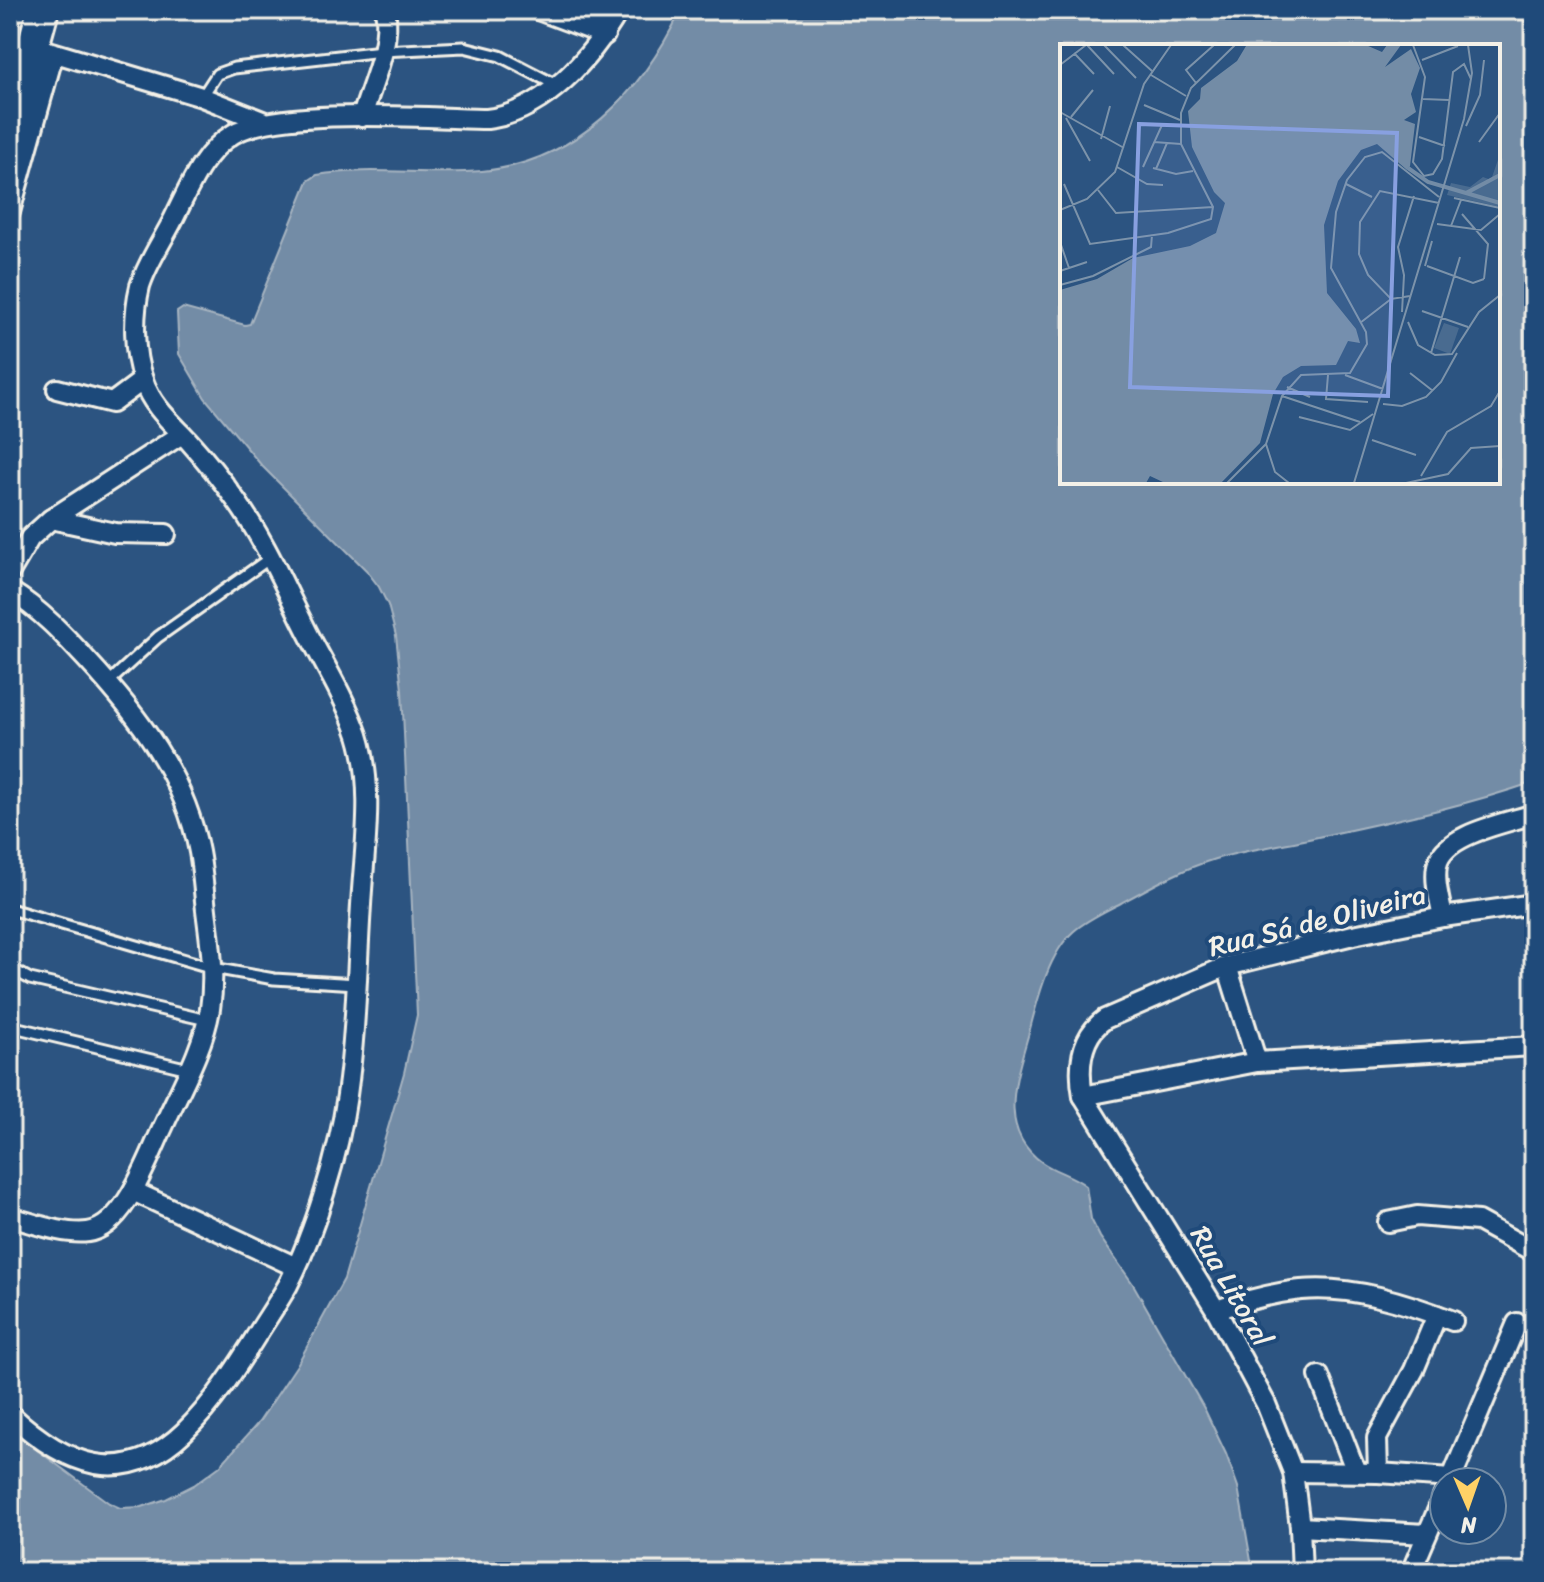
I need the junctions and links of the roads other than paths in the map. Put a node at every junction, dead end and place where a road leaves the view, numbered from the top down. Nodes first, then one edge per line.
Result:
1 (43, 10) edge
2 (385, 10) edge
3 (538, 10) edge
4 (619, 10) edge
5 (605, 35) junction
6 (43, 50) junction
7 (382, 51) junction
8 (556, 85) junction
9 (202, 97) junction
10 (362, 117) junction
11 (265, 122) junction
12 (10, 130) edge
13 (10, 212) edge
14 (143, 380) junction
15 (57, 389) dead end
16 (182, 434) junction
17 (51, 519) junction
18 (166, 534) dead end
19 (270, 558) junction
20 (10, 572) edge
21 (10, 591) edge
22 (108, 683) junction
23 (1534, 814) edge
24 (1534, 904) edge
25 (10, 909) edge
26 (1443, 917) junction
27 (1227, 966) junction
28 (10, 968) edge
29 (213, 968) junction
30 (357, 984) junction
31 (207, 1020) junction
32 (10, 1026) edge
33 (1534, 1046) edge
34 (1257, 1062) junction
35 (189, 1069) junction
36 (1083, 1096) junction
37 (133, 1191) junction
38 (10, 1217) edge
39 (1388, 1222) dead end
40 (1534, 1252) edge
41 (296, 1267) junction
42 (1216, 1310) junction
43 (1517, 1323) dead end
44 (1319, 1376) dead end
45 (10, 1414) edge
46 (1457, 1466) edge
47 (1293, 1472) junction
48 (1356, 1472) junction
49 (1378, 1473) junction
50 (1428, 1481) edge
51 (1300, 1527) junction
52 (1428, 1530) edge
53 (1426, 1534) junction
54 (1302, 1572) edge
55 (1411, 1572) edge

1 - 6 main road
2 - 7 street
3 - 5 street
4 - 5 street
5 - 8 street
6 - 9 street
6 - 12 main road
6 - 13 street
7 - 8 lane
7 - 9 lane
7 - 10 street
8 - 10 street
9 - 11 street
10 - 11 street
11 - 14 street
14 - 15 street
14 - 16 street
16 - 17 street
16 - 19 street
17 - 18 street
17 - 20 street
19 - 22 lane
19 - 30 street
21 - 22 street
22 - 29 street
23 - 26 street
24 - 26 street, Rua Sá de Oliveira
25 - 29 lane
26 - 27 street, Rua Sá de Oliveira
27 - 34 street
27 - 36 street, Rua Sá de Oliveira
28 - 31 lane
29 - 30 lane
29 - 31 street
30 - 41 street
31 - 35 street
32 - 35 lane
33 - 34 street
34 - 36 street
35 - 37 street
36 - 42 street, Rua Litoral
37 - 38 street
37 - 41 street
39 - 40 street
41 - 45 street
42 - 47 street, Rua Litoral
42 - 49 street
43 - 46 street
44 - 48 street
47 - 48 street
47 - 51 street, Rua Litoral
48 - 49 street
49 - 50 street
51 - 53 street
51 - 54 street, Rua Litoral
52 - 53 street
53 - 55 street

